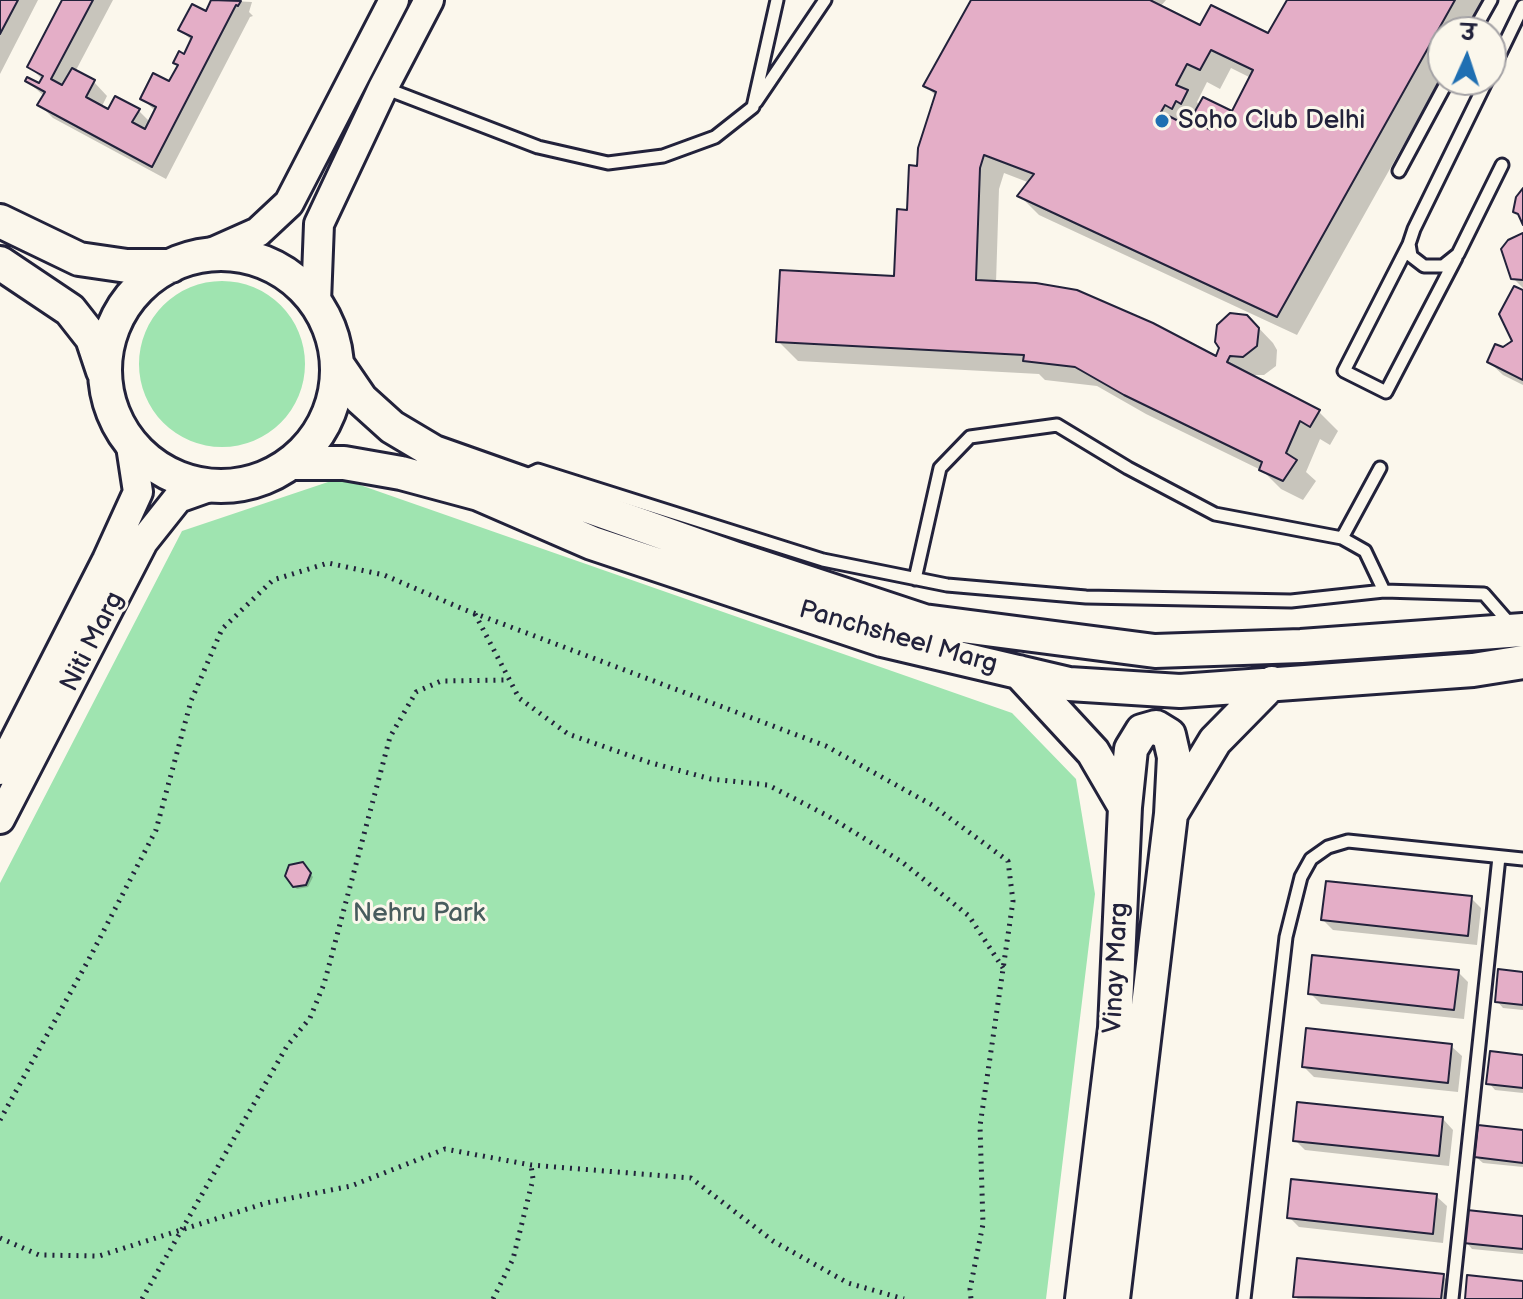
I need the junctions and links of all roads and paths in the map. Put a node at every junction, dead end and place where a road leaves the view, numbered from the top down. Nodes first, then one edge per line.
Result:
1 (394, 0) edge
2 (429, 0) edge
3 (777, 0) edge
4 (825, 0) edge
5 (1523, 6) edge
6 (1507, 39) edge
7 (354, 77) junction
8 (383, 88) junction
9 (1439, 96) edge
10 (1479, 96) edge
11 (753, 107) junction
12 (1502, 165) dead end
13 (1399, 171) dead end
14 (0, 221) edge
15 (1409, 244) junction
16 (1458, 254) junction
17 (204, 256) junction
18 (0, 263) edge
19 (171, 266) junction
20 (316, 302) junction
21 (337, 364) junction
22 (105, 377) junction
23 (131, 446) junction
24 (293, 463) junction
25 (1380, 468) dead end
26 (513, 481) junction
27 (209, 487) junction
28 (1342, 538) junction
29 (915, 579) junction
30 (1384, 591) junction
31 (474, 613) junction
32 (1521, 641) edge
33 (1019, 672) junction
34 (509, 680) junction
35 (1272, 683) junction
36 (0, 770) edge
37 (1125, 807) junction
38 (1171, 814) junction
39 (0, 819) edge
40 (1499, 857) junction
41 (1523, 859) edge
42 (1003, 968) junction
43 (0, 1120) edge
44 (531, 1165) junction
45 (183, 1228) junction
46 (0, 1238) edge
47 (142, 1299) edge
48 (493, 1299) edge
49 (904, 1299) edge
50 (971, 1299) edge
51 (1082, 1299) edge
52 (1113, 1299) edge
53 (1244, 1299) edge
54 (1452, 1299) edge

1 - 7 street
2 - 8 street
3 - 11 lane
4 - 11 lane
5 - 6 lane
7 - 8 lane
7 - 17 street
8 - 11 lane
8 - 20 street
9 - 13 lane
10 - 15 lane
12 - 16 lane
14 - 19 main road
15 - 16 lane
15 - 16 lane
17 - 19 main road
17 - 20 main road
18 - 22 main road
19 - 22 main road
20 - 21 main road
21 - 24 main road
21 - 26 main road, Panchsheel Marg
22 - 23 main road
23 - 27 main road
23 - 36 street, Niti Marg
24 - 27 main road
24 - 33 main road, Panchsheel Marg
25 - 28 lane
26 - 29 lane
26 - 32 main road, Panchsheel Marg
27 - 39 street, Niti Marg
28 - 29 lane
28 - 30 lane
29 - 30 lane
30 - 32 lane
31 - 34 path
31 - 42 path
31 - 43 path
32 - 35 main road, Panchsheel Marg
33 - 35 main road, Panchsheel Marg
33 - 37 main road
34 - 42 path
34 - 45 path
35 - 38 main road, Vinay Marg
37 - 38 main road, Vinay Marg
37 - 51 main road, Vinay Marg
38 - 52 main road, Vinay Marg
40 - 41 lane
40 - 53 lane
40 - 54 lane
42 - 50 path
44 - 45 path
44 - 48 path
44 - 49 path
45 - 46 path
45 - 47 path

